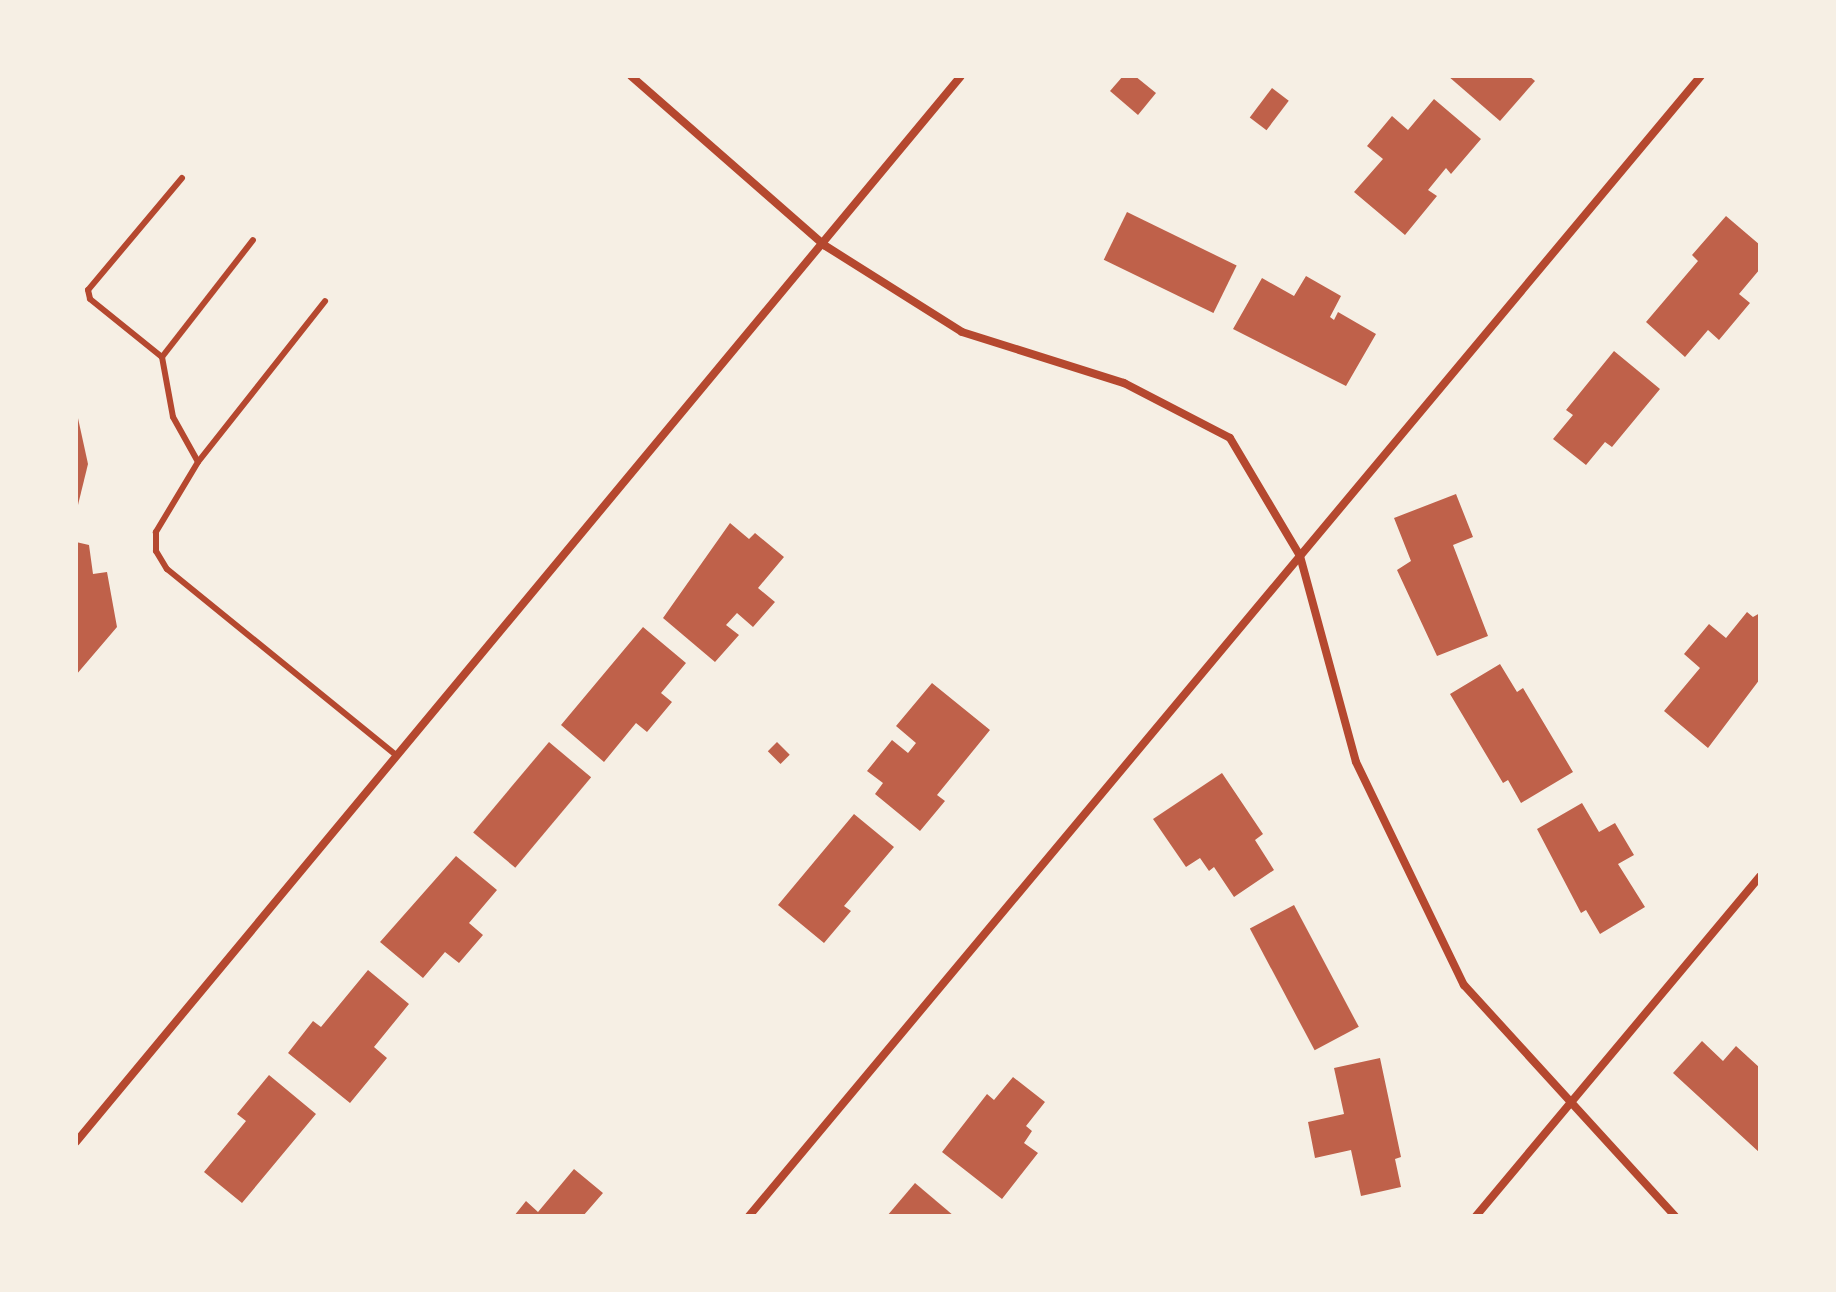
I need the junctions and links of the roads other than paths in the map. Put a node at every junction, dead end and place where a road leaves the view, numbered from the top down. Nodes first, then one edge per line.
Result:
1 (631, 76) edge
2 (961, 76) edge
3 (1701, 76) edge
4 (182, 178) dead end
5 (253, 240) dead end
6 (824, 245) junction
7 (325, 301) dead end
8 (162, 357) junction
9 (198, 462) junction
10 (1300, 556) junction
11 (397, 756) junction
12 (1760, 876) edge
13 (1568, 1105) junction
14 (76, 1142) edge
15 (749, 1216) edge
16 (1476, 1216) edge
17 (1675, 1216) edge

1 - 6 street
2 - 6 street
3 - 10 street
4 - 8 lane
5 - 8 lane
6 - 10 street
6 - 11 street
7 - 9 lane
8 - 9 lane
9 - 11 lane
10 - 13 street
10 - 15 street
11 - 14 street
12 - 13 street
13 - 16 street
13 - 17 street

